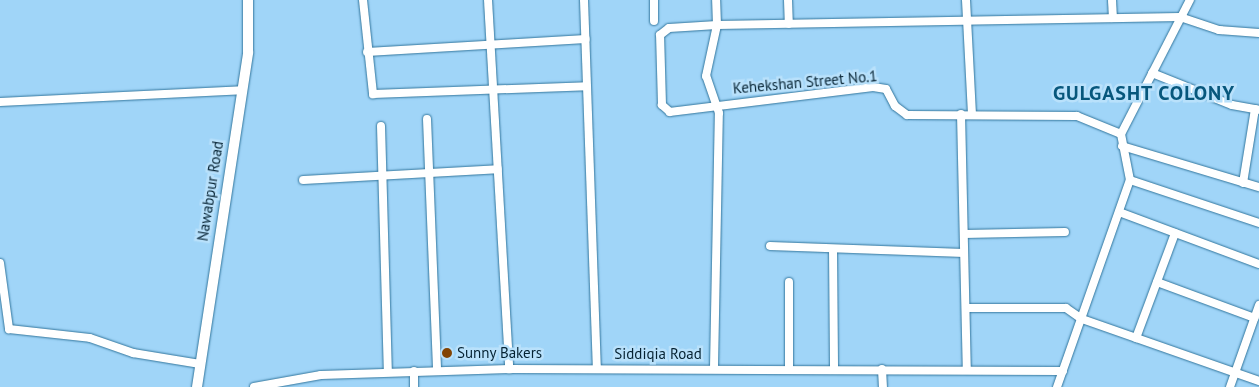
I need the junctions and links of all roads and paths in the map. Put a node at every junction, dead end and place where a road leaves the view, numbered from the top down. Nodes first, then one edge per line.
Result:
1 (248, 0) edge
2 (363, 0) edge
3 (488, 0) edge
4 (584, 0) edge
5 (654, 0) edge
6 (716, 0) edge
7 (788, 0) edge
8 (966, 0) edge
9 (1112, 0) edge
10 (1190, 0) edge
11 (1180, 17) junction
12 (968, 18) junction
13 (1113, 18) junction
14 (654, 21) dead end
15 (789, 24) junction
16 (717, 25) junction
17 (1259, 33) edge
18 (586, 39) junction
19 (492, 45) junction
20 (367, 52) junction
21 (1152, 73) junction
22 (588, 86) junction
23 (242, 90) junction
24 (494, 90) junction
25 (0, 102) edge
26 (714, 103) junction
27 (1257, 110) edge
28 (972, 113) junction
29 (961, 114) junction
30 (427, 118) dead end
31 (381, 126) dead end
32 (1121, 134) junction
33 (1122, 146) junction
34 (498, 169) junction
35 (429, 173) junction
36 (383, 176) junction
37 (303, 180) dead end
38 (1130, 180) junction
39 (1243, 183) junction
40 (1259, 188) edge
41 (1119, 212) junction
42 (1259, 222) edge
43 (1064, 232) dead end
44 (1175, 232) junction
45 (964, 234) junction
46 (770, 246) dead end
47 (833, 248) junction
48 (964, 254) junction
49 (0, 263) edge
50 (1259, 264) edge
51 (789, 282) dead end
52 (1157, 282) junction
53 (1259, 305) edge
54 (966, 308) junction
55 (1082, 318) junction
56 (1255, 318) junction
57 (1136, 338) junction
58 (200, 364) junction
59 (714, 367) junction
60 (597, 368) junction
61 (789, 368) junction
62 (834, 368) junction
63 (882, 368) junction
64 (509, 369) junction
65 (967, 370) junction
66 (437, 371) junction
67 (1063, 371) junction
68 (388, 372) junction
69 (414, 372) junction
70 (1235, 373) junction
71 (1259, 381) edge
72 (197, 387) edge
73 (254, 387) edge
74 (414, 387) edge
75 (882, 387) edge
76 (1057, 387) edge
77 (1230, 387) edge

1 - 23 street, Nawabpur Road
2 - 20 street
3 - 19 street
4 - 18 street
5 - 14 street
6 - 16 street
7 - 15 street
8 - 12 street
9 - 13 street
10 - 11 street
11 - 13 street
11 - 17 street
11 - 21 street
12 - 13 street
12 - 15 street
12 - 28 street
15 - 16 street
16 - 26 street
16 - 26 street
18 - 19 street
18 - 22 street
19 - 20 street
19 - 24 street
20 - 24 street
21 - 27 street
21 - 32 street
22 - 24 street
22 - 60 street
23 - 25 street
23 - 58 street, Nawabpur Road
24 - 34 street
26 - 29 street, Kehekshan Street No.1
26 - 59 street
27 - 39 street
28 - 29 street, Kehekshan Street No.1
28 - 32 street, Kehekshan Street No.1
29 - 45 street
30 - 35 street
31 - 36 street
32 - 33 street
33 - 38 street
33 - 39 street
34 - 35 street
34 - 64 street
35 - 36 street
35 - 66 street
36 - 37 street
36 - 68 street
38 - 41 street
38 - 42 street
39 - 40 street
41 - 44 street
41 - 55 street
43 - 45 street
44 - 50 street
44 - 52 street
45 - 48 street
46 - 47 street
47 - 48 street
47 - 62 street
48 - 54 street
49 - 58 street
51 - 61 street
52 - 56 street
52 - 57 street
53 - 56 street
54 - 55 street
54 - 65 street
55 - 57 street
55 - 67 street
56 - 70 street
57 - 70 street
58 - 72 street, Nawabpur Road
59 - 60 street, Siddiqia Road
59 - 61 street, Siddiqia Road
60 - 64 street, Siddiqia Road
61 - 62 street, Siddiqia Road
62 - 63 street, Siddiqia Road
63 - 65 street, Siddiqia Road
63 - 75 street
64 - 66 street, Siddiqia Road
65 - 67 street, Siddiqia Road
66 - 69 street, Siddiqia Road
67 - 76 street
68 - 69 street, Siddiqia Road
68 - 73 street, Siddiqia Road
69 - 74 street
70 - 71 street
70 - 77 street

